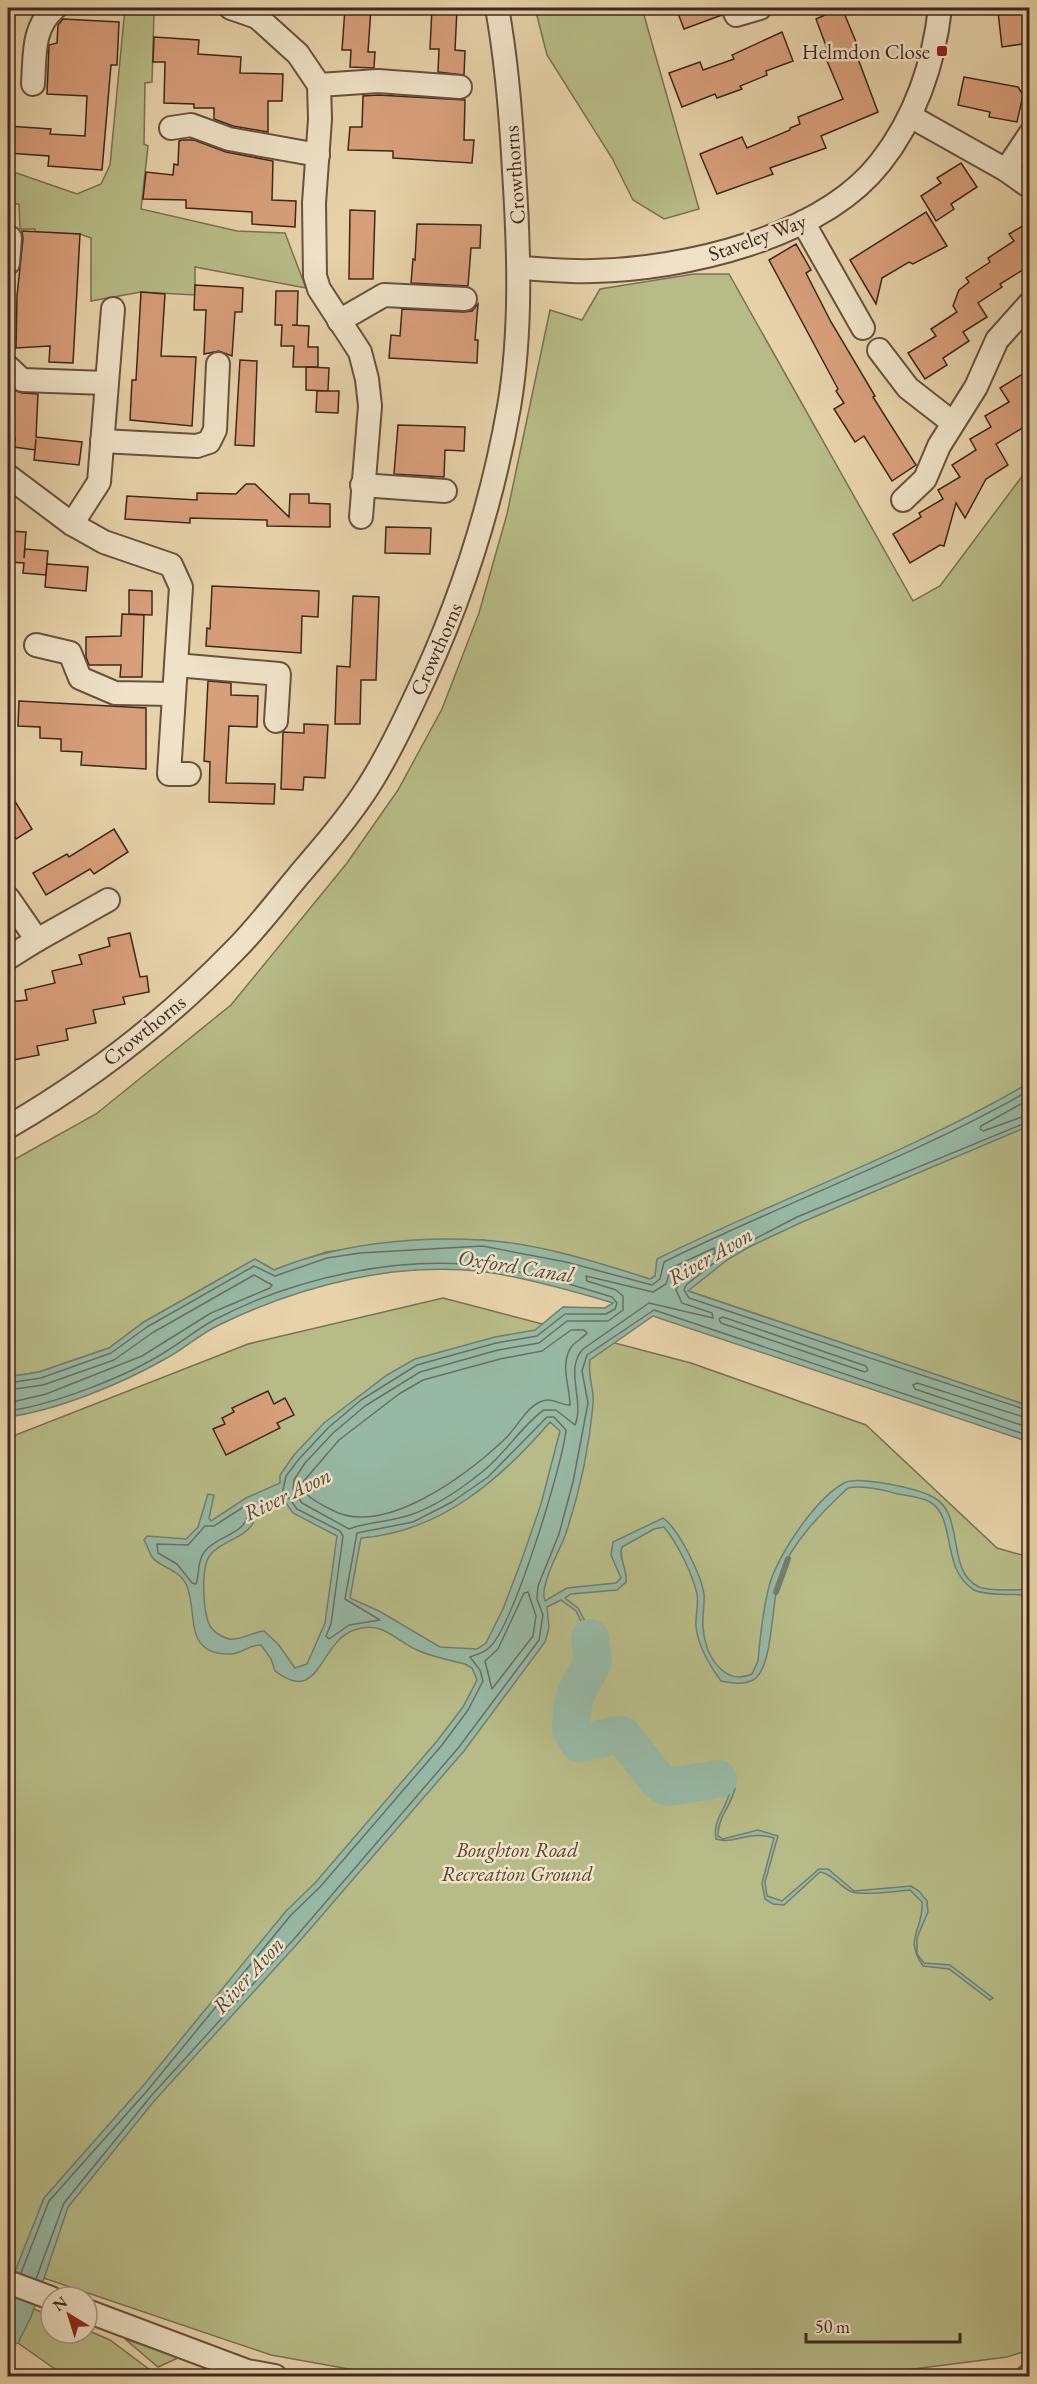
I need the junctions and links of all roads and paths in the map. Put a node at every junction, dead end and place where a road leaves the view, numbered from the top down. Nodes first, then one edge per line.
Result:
1 (55, 8) edge
2 (231, 8) edge
3 (496, 8) edge
4 (734, 8) edge
5 (760, 8) edge
6 (940, 8) edge
7 (257, 12) edge
8 (33, 84) dead end
9 (319, 85) junction
10 (460, 87) dead end
11 (910, 116) junction
12 (171, 129) dead end
13 (1029, 134) edge
14 (318, 155) junction
15 (1006, 170) junction
16 (1029, 187) edge
17 (803, 222) junction
18 (9, 238) dead end
19 (8, 263) edge
20 (520, 268) junction
21 (465, 299) dead end
22 (1029, 303) edge
23 (113, 309) dead end
24 (339, 321) junction
25 (864, 328) dead end
26 (879, 350) dead end
27 (218, 364) dead end
28 (8, 367) edge
29 (106, 383) junction
30 (953, 423) junction
31 (102, 441) junction
32 (8, 476) edge
33 (363, 486) junction
34 (445, 491) dead end
35 (903, 500) dead end
36 (361, 517) dead end
37 (72, 524) junction
38 (36, 645) dead end
39 (176, 665) junction
40 (172, 694) junction
41 (276, 721) dead end
42 (189, 774) dead end
43 (8, 898) edge
44 (108, 900) dead end
45 (37, 940) junction
46 (8, 958) edge
47 (8, 1128) edge
48 (8, 2282) edge
49 (39, 2294) edge
50 (99, 2316) edge
51 (247, 2374) edge
52 (275, 2376) edge

1 - 8 street
2 - 7 street
3 - 20 street, Crowthorns
4 - 5 street
6 - 11 street, Staveley Way
7 - 9 street
9 - 10 street
9 - 14 street
11 - 15 street
11 - 17 street, Staveley Way
12 - 14 street
13 - 15 street
14 - 24 street
15 - 16 street
17 - 20 street, Staveley Way
17 - 25 street
18 - 19 street
20 - 47 street, Crowthorns
21 - 24 street
22 - 30 street
23 - 29 street
24 - 33 street
26 - 30 street
27 - 31 street
28 - 29 street
29 - 31 street
30 - 35 street
31 - 37 street
32 - 37 street
33 - 34 street
33 - 36 street
37 - 39 street
38 - 40 street
39 - 40 street
39 - 41 street
40 - 42 street
43 - 45 street
44 - 45 street
45 - 46 street
48 - 49 street
50 - 51 street
51 - 52 street

